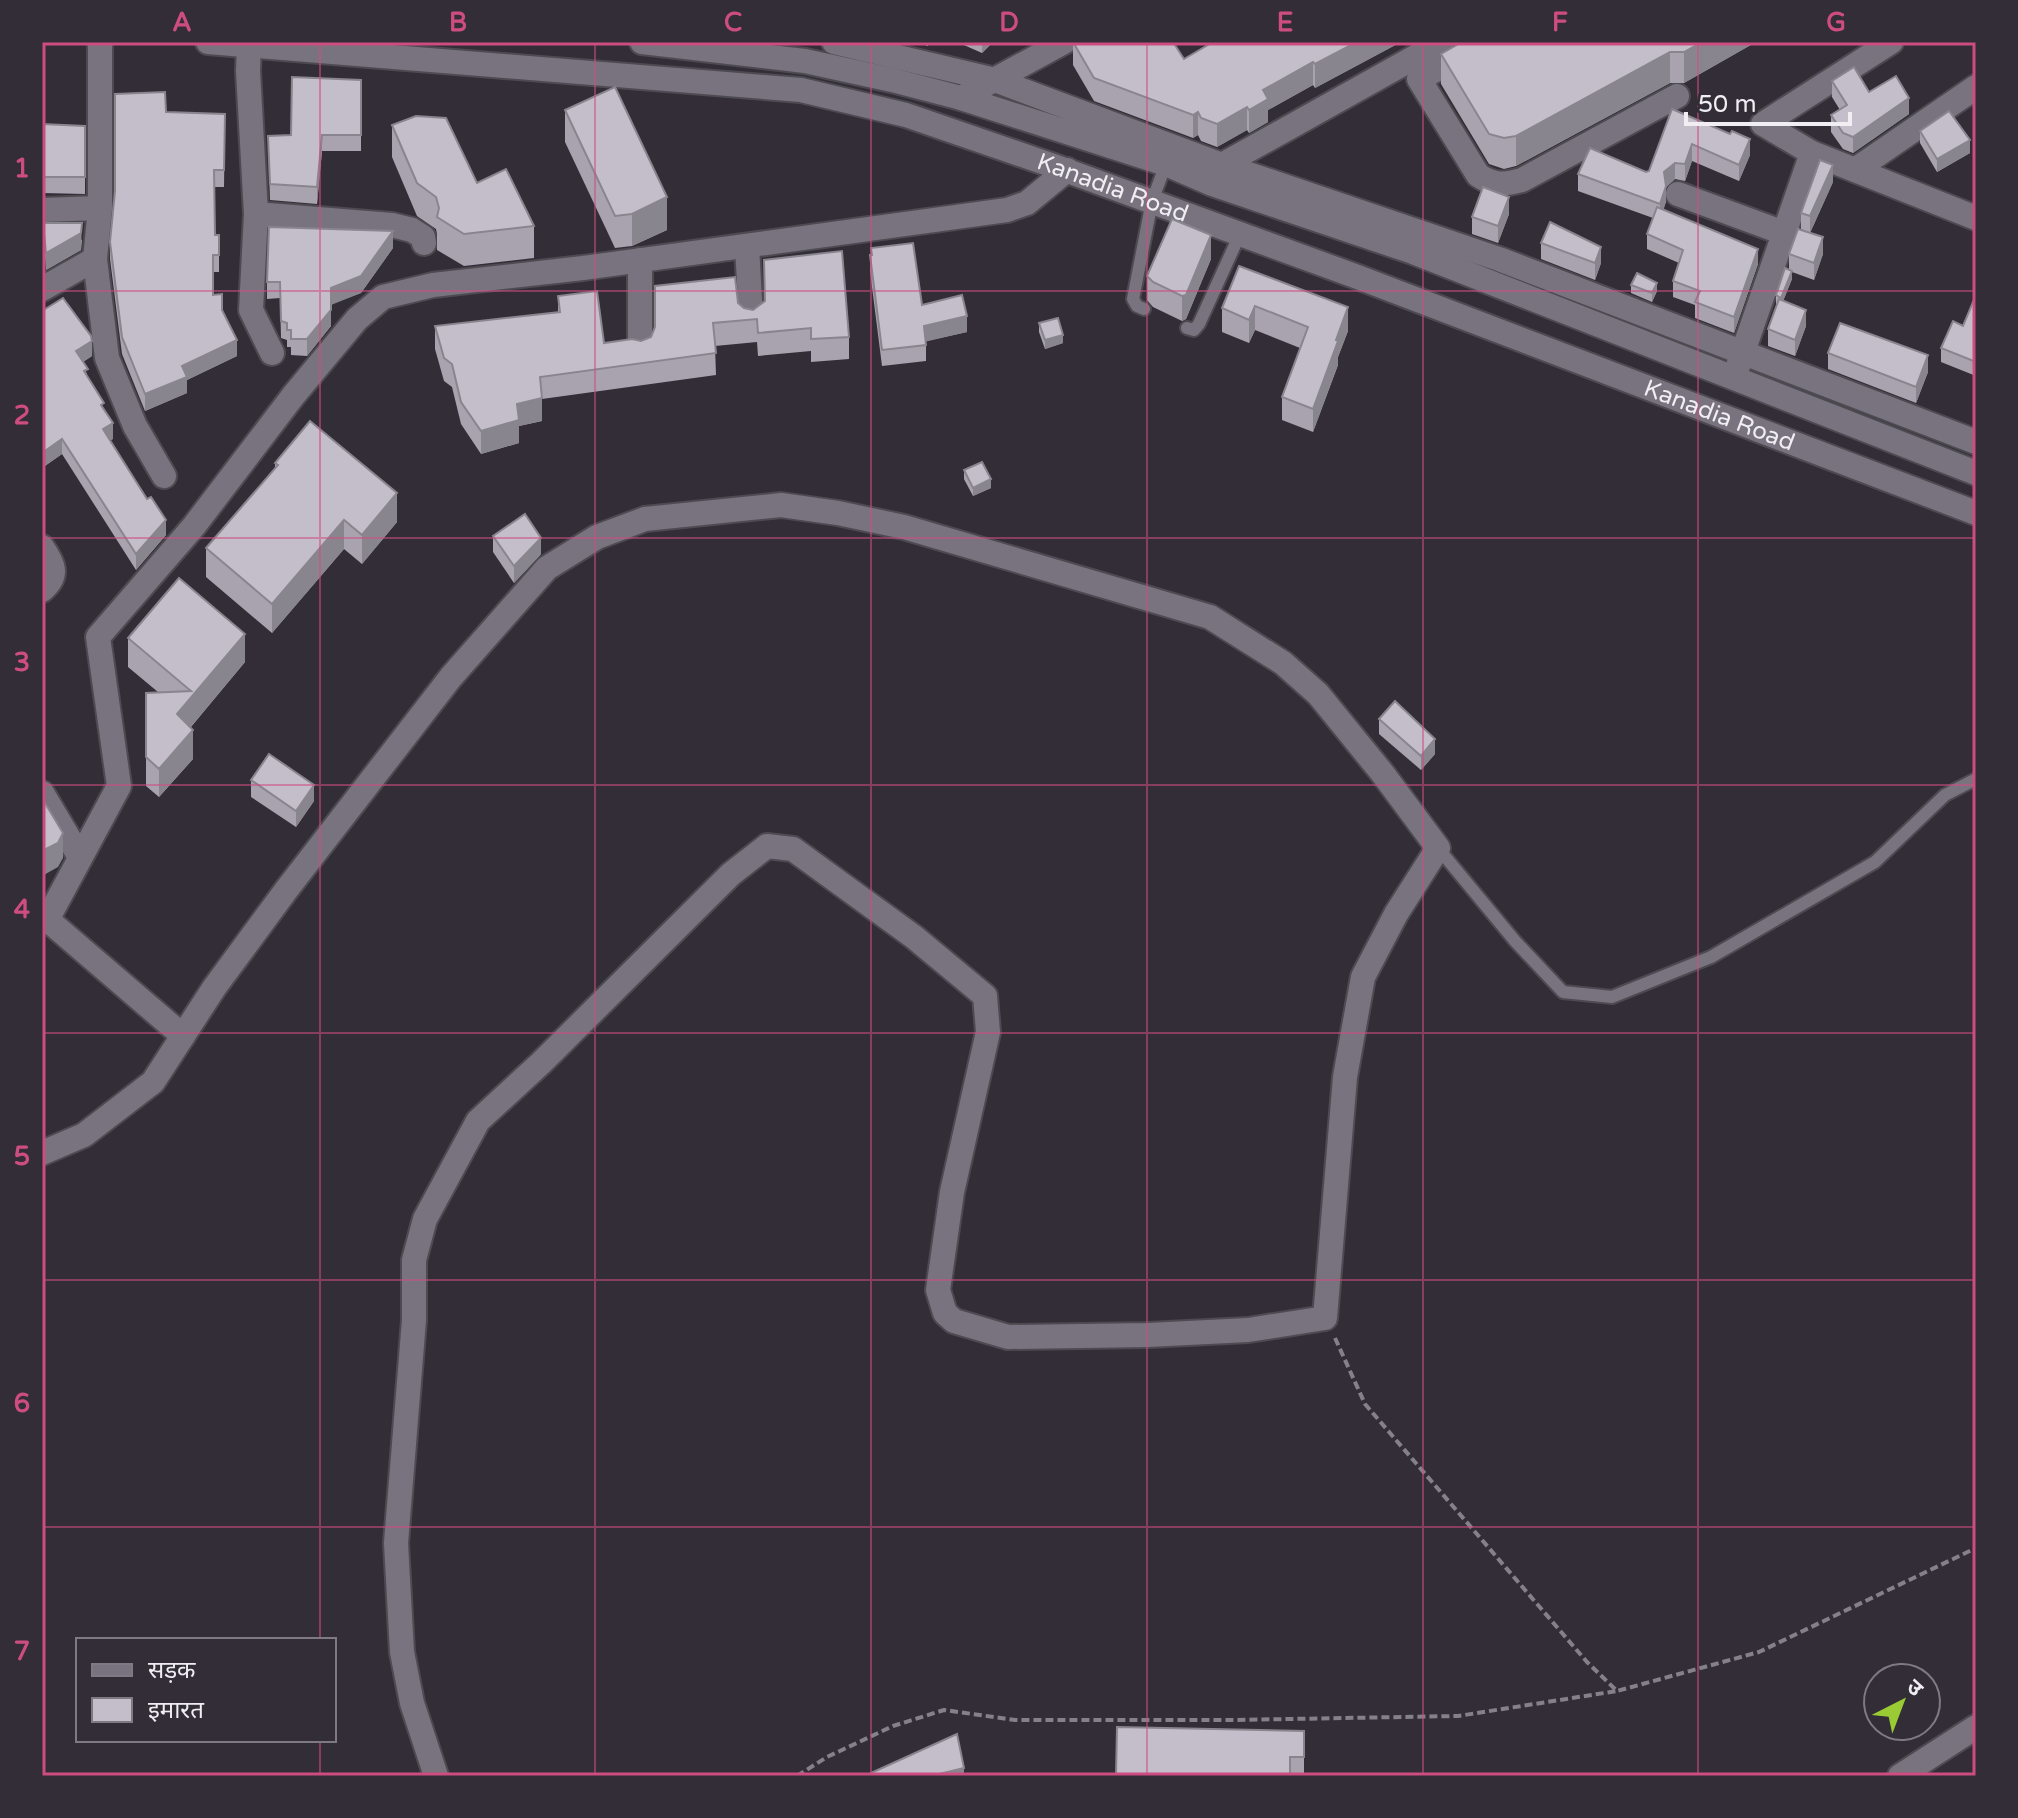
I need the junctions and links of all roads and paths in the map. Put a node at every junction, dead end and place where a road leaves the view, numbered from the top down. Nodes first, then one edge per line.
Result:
1 (100, 42) edge
2 (208, 42) edge
3 (642, 42) edge
4 (653, 42) edge
5 (834, 42) edge
6 (1064, 42) edge
7 (1442, 42) edge
8 (1487, 42) edge
9 (1891, 42) edge
10 (249, 45) junction
11 (806, 52) edge
12 (894, 69) junction
13 (995, 80) junction
14 (1976, 87) edge
15 (1677, 96) dead end
16 (961, 98) junction
17 (1812, 153) junction
18 (1166, 164) junction
19 (1067, 170) junction
20 (1855, 170) junction
21 (1217, 175) junction
22 (1678, 194) dead end
23 (1152, 201) junction
24 (100, 208) junction
25 (42, 210) edge
26 (256, 214) junction
27 (1976, 218) edge
28 (1784, 233) junction
29 (1240, 234) junction
30 (424, 243) dead end
31 (747, 246) junction
32 (95, 259) junction
33 (640, 260) junction
34 (42, 289) edge
35 (1596, 297) junction
36 (1144, 309) dead end
37 (751, 318) edge
38 (1587, 321) junction
39 (1187, 328) dead end
40 (640, 349) edge
41 (272, 353) dead end
42 (1743, 353) junction
43 (1734, 378) junction
44 (1976, 442) edge
45 (1976, 473) edge
46 (164, 476) dead end
47 (1976, 513) edge
48 (42, 547) edge
49 (42, 590) edge
50 (1976, 779) edge
51 (42, 793) edge
52 (1438, 848) junction
53 (80, 857) junction
54 (45, 916) edge
55 (183, 1036) junction
56 (42, 1153) edge
57 (1325, 1318) junction
58 (1976, 1548) edge
59 (1617, 1691) junction
60 (1976, 1727) edge
61 (436, 1776) edge
62 (797, 1776) edge
63 (1900, 1776) edge

1 - 24 street
2 - 10 street, Kanadia Road
3 - 4 street, Kanadia Road
4 - 11 street, Kanadia Road
5 - 12 street
6 - 13 street
7 - 21 street
8 - 15 street
9 - 17 street
10 - 19 street, Kanadia Road
10 - 26 street
11 - 12 street, Kanadia Road
12 - 13 street
12 - 16 street, Kanadia Road
13 - 16 street
13 - 21 street
14 - 20 street
16 - 18 street, Kanadia Road
17 - 20 street
17 - 28 street
18 - 21 street, Kanadia Road
18 - 23 lane
19 - 23 street, Kanadia Road
19 - 31 street
20 - 27 street
21 - 35 street
21 - 38 street, Kanadia Road
22 - 28 street
23 - 29 street, Kanadia Road
23 - 36 lane
24 - 25 street
24 - 32 street
26 - 30 street
26 - 41 street
28 - 42 street
29 - 39 lane
29 - 47 street, Kanadia Road
31 - 33 street
31 - 37 street
32 - 34 street
32 - 46 street
33 - 40 street
33 - 53 street
35 - 38 street
35 - 42 street
38 - 43 street, Kanadia Road
42 - 43 street
42 - 44 street
43 - 45 street, Kanadia Road
48 - 49 street
50 - 52 lane
51 - 53 street
52 - 55 street
52 - 57 street
53 - 54 street
54 - 55 street
55 - 56 street
57 - 59 path
57 - 61 street
58 - 59 path
59 - 62 path
60 - 63 street

